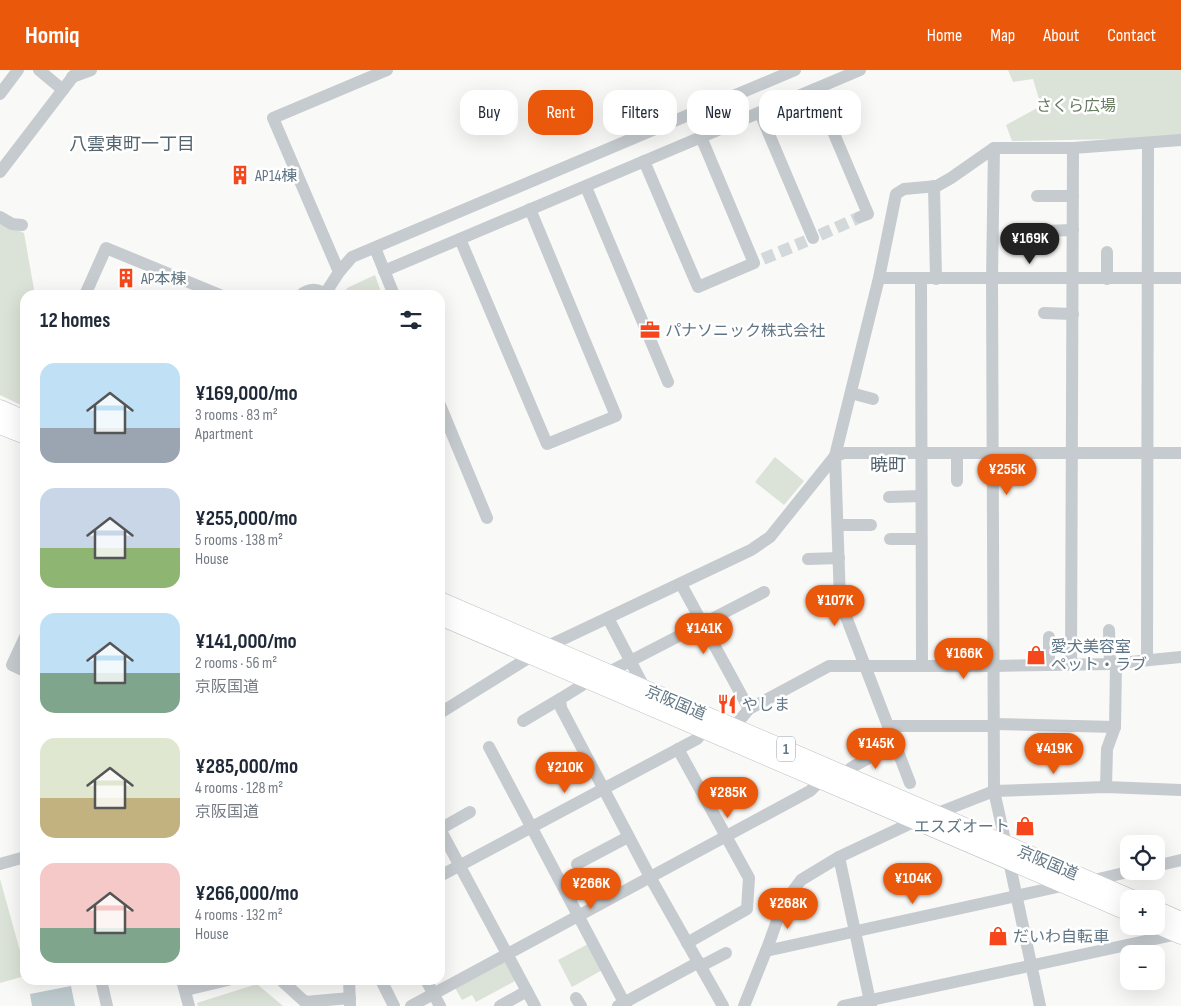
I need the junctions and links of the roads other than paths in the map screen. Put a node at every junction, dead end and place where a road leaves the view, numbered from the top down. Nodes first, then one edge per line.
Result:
1 (18, 70) edge
2 (39, 70) edge
3 (91, 70) edge
4 (388, 70) edge
5 (795, 70) edge
6 (860, 70) edge
7 (75, 74) edge
8 (815, 89) joint
9 (63, 90) junction
10 (0, 94) edge
11 (759, 112) edge
12 (770, 135) edge
13 (701, 137) junction
14 (1181, 140) edge
15 (1148, 144) junction
16 (994, 148) junction
17 (1073, 148) junction
18 (644, 161) junction
19 (0, 172) edge
20 (934, 186) junction
21 (586, 187) junction
22 (1037, 196) dead end
23 (1073, 196) junction
24 (530, 209) junction
25 (0, 217) edge
26 (860, 217) dead end
27 (22, 225) dead end
28 (1073, 230) junction
29 (1044, 231) dead end
30 (813, 238) dead end
31 (460, 239) junction
32 (375, 248) junction
33 (1107, 252) dead end
34 (384, 271) junction
35 (339, 272) junction
36 (879, 278) junction
37 (1148, 278) junction
38 (1181, 278) edge
39 (920, 279) junction
40 (936, 279) junction
41 (992, 279) junction
42 (1073, 279) junction
43 (1107, 279) junction
44 (88, 290) edge
45 (208, 290) edge
46 (328, 290) edge
47 (392, 290) edge
48 (1044, 313) dead end
49 (1072, 314) junction
50 (668, 382) dead end
51 (851, 393) junction
52 (873, 399) dead end
53 (0, 409) edge
54 (445, 417) edge
55 (20, 418) edge
56 (0, 425) edge
57 (20, 434) edge
58 (1073, 452) junction
59 (921, 453) junction
60 (957, 453) junction
61 (993, 453) junction
62 (1148, 453) junction
63 (1181, 453) edge
64 (836, 456) junction
65 (957, 481) dead end
66 (921, 496) junction
67 (888, 497) dead end
68 (487, 518) dead end
69 (838, 525) junction
70 (872, 525) dead end
71 (890, 539) dead end
72 (921, 539) junction
73 (839, 558) junction
74 (808, 559) dead end
75 (681, 584) junction
76 (764, 592) dead end
77 (445, 604) edge
78 (445, 618) edge
79 (608, 618) junction
80 (702, 624) junction
81 (1110, 630) dead end
82 (1049, 637) dead end
83 (20, 647) edge
84 (538, 652) junction
85 (1181, 657) edge
86 (1147, 660) junction
87 (631, 661) junction
88 (1113, 664) junction
89 (1049, 665) junction
90 (1072, 665) junction
91 (865, 666) junction
92 (922, 666) junction
93 (993, 666) junction
94 (20, 669) edge
95 (607, 673) junction
96 (586, 679) junction
97 (645, 689) junction
98 (560, 699) junction
99 (748, 709) junction
100 (445, 710) edge
101 (523, 721) dead end
102 (993, 725) junction
103 (888, 726) junction
104 (734, 727) junction
105 (1115, 727) junction
106 (705, 729) junction
107 (895, 744) junction
108 (489, 747) dead end
109 (678, 749) junction
110 (843, 774) junction
111 (821, 780) junction
112 (910, 784) dead end
113 (1106, 787) junction
114 (603, 789) junction
115 (1181, 790) edge
116 (994, 791) junction
117 (470, 812) dead end
118 (937, 814) junction
119 (919, 821) junction
120 (445, 826) edge
121 (530, 828) junction
122 (726, 836) junction
123 (628, 837) junction
124 (445, 838) edge
125 (1008, 853) junction
126 (839, 857) junction
127 (20, 858) edge
128 (1181, 860) edge
129 (0, 864) edge
130 (577, 864) dead end
131 (1165, 864) edge
132 (460, 866) junction
133 (445, 874) edge
134 (1120, 874) edge
135 (650, 877) junction
136 (1090, 880) junction
137 (1066, 885) junction
138 (1120, 894) edge
139 (1017, 896) junction
140 (1120, 908) edge
141 (578, 915) junction
142 (1165, 918) edge
143 (1165, 926) edge
144 (1180, 930) edge
145 (855, 931) junction
146 (687, 943) junction
147 (766, 951) junction
148 (726, 953) dead end
149 (507, 954) junction
150 (700, 964) junction
151 (1031, 966) junction
152 (102, 985) edge
153 (184, 985) edge
154 (286, 985) edge
155 (349, 985) edge
156 (384, 985) edge
157 (429, 985) edge
158 (527, 991) junction
159 (437, 1000) edge
160 (350, 1002) edge
161 (870, 1003) edge
162 (622, 1005) edge
163 (107, 1006) edge
164 (189, 1006) edge
165 (394, 1006) edge
166 (411, 1006) edge
167 (500, 1006) edge
168 (535, 1006) edge
169 (723, 1006) edge
170 (744, 1006) edge
171 (843, 1006) edge
172 (1040, 1006) edge

1 - 10 street
2 - 9 street
3 - 7 street
4 - 35 street
5 - 32 street
6 - 8 street
7 - 9 street
8 - 26 street
9 - 19 street
11 - 13 street
12 - 30 street
13 - 18 street
13 - 18 street
14 - 15 street
15 - 17 street
15 - 37 street
16 - 17 street
16 - 20 street
16 - 41 street
17 - 23 street
18 - 21 street
20 - 36 street
20 - 40 street
21 - 24 street
21 - 50 street
22 - 23 street
23 - 28 street
24 - 31 street
24 - 31 street
25 - 27 street
28 - 29 street
28 - 42 street
31 - 34 street
32 - 34 street
32 - 35 street
33 - 43 street
34 - 47 street
35 - 46 street
36 - 39 street
36 - 51 street
37 - 38 street
37 - 43 street
37 - 62 street
39 - 40 street
39 - 59 street
40 - 41 street
41 - 42 street
41 - 61 street
42 - 43 street
42 - 49 street
44 - 45 street
48 - 49 street
49 - 58 street
51 - 52 street
51 - 64 street
53 - 55 highway
54 - 68 street
56 - 57 highway
58 - 61 street
58 - 62 street
58 - 90 street
59 - 60 street
59 - 64 street
59 - 66 street
60 - 61 street
60 - 65 street
61 - 93 street
62 - 63 street
62 - 86 street
64 - 69 street
64 - 75 street
66 - 67 street
66 - 72 street
69 - 70 street
69 - 73 street
71 - 72 street
72 - 92 street
73 - 74 street
73 - 91 street
75 - 79 street
75 - 80 street
76 - 80 street
77 - 84 highway, 京阪国道 / 1
78 - 84 highway, 京阪国道 / 1
79 - 84 street
79 - 87 street
80 - 87 street
80 - 99 street
81 - 88 street
82 - 89 street
83 - 94 street
84 - 95 highway, 京阪国道 / 1
84 - 96 highway, 京阪国道 / 1
84 - 100 street
85 - 86 street
86 - 88 street
87 - 95 street
87 - 97 street
88 - 90 street
88 - 105 street
89 - 90 street
89 - 93 street
91 - 92 street
91 - 99 street
91 - 103 street
92 - 93 street
93 - 102 street
95 - 97 highway, 京阪国道 / 1
96 - 98 street
96 - 106 highway, 京阪国道 / 1
97 - 104 highway, 京阪国道 / 1
98 - 101 street
98 - 114 street
99 - 104 street
102 - 103 street
102 - 105 street
102 - 116 street
103 - 107 street
104 - 110 highway, 京阪国道 / 1
105 - 113 street
106 - 109 street
106 - 111 highway, 京阪国道 / 1
107 - 110 street
107 - 112 street
108 - 121 street
109 - 114 street
109 - 122 street
110 - 118 highway, 京阪国道 / 1
111 - 119 highway, 京阪国道 / 1
111 - 122 street
113 - 115 street
113 - 116 street
114 - 121 street
114 - 123 street
116 - 118 street
116 - 125 street
117 - 120 street
118 - 119 street
118 - 125 highway, 京阪国道 / 1
119 - 125 highway, 京阪国道 / 1
119 - 126 street
121 - 132 street
121 - 141 street
122 - 135 street
122 - 146 street
123 - 130 street
123 - 135 street
124 - 132 street
125 - 136 highway, 京阪国道 / 1
125 - 137 highway, 京阪国道 / 1
125 - 139 street
126 - 145 street
126 - 147 street
127 - 129 street
128 - 131 street
132 - 133 street
132 - 149 street
134 - 136 street
135 - 141 street
135 - 146 street
136 - 138 highway, 京阪国道 / 1
137 - 139 street
137 - 140 highway, 京阪国道 / 1
139 - 145 street
139 - 151 street
141 - 149 street
141 - 162 street
142 - 144 highway
143 - 144 highway
144 - 151 street
145 - 147 street
145 - 161 street
146 - 150 street
147 - 170 street
148 - 150 street
149 - 158 street
149 - 159 street
150 - 162 street
150 - 169 street
151 - 161 street
151 - 172 street
152 - 163 street
153 - 164 street
154 - 160 street
155 - 160 street
156 - 165 street
157 - 159 street
158 - 167 street
158 - 168 street
159 - 166 street
161 - 171 street

